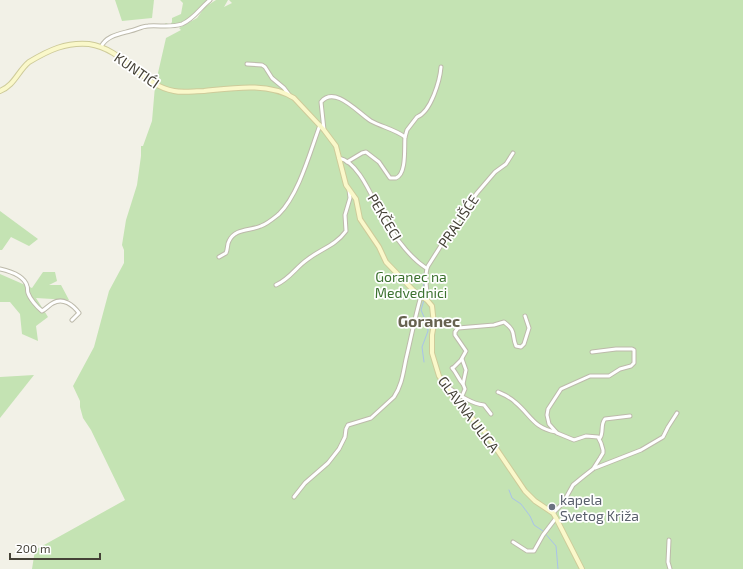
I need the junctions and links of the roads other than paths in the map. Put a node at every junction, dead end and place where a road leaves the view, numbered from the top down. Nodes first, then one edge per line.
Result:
1 (210, 0) edge
2 (101, 47) junction
3 (247, 64) dead end
4 (441, 66) dead end
5 (0, 91) edge
6 (290, 96) junction
7 (320, 125) junction
8 (324, 130) junction
9 (405, 137) junction
10 (513, 153) dead end
11 (340, 158) junction
12 (348, 162) junction
13 (349, 189) junction
14 (219, 257) dead end
15 (426, 268) junction
16 (0, 269) edge
17 (276, 285) dead end
18 (425, 299) junction
19 (525, 316) dead end
20 (72, 320) dead end
21 (592, 352) dead end
22 (462, 359) junction
23 (463, 384) junction
24 (446, 386) junction
25 (498, 392) dead end
26 (462, 396) junction
27 (677, 413) dead end
28 (491, 414) dead end
29 (630, 416) dead end
30 (558, 433) junction
31 (600, 438) junction
32 (594, 468) junction
33 (294, 497) dead end
34 (553, 513) junction
35 (556, 518) junction
36 (669, 540) dead end
37 (513, 542) dead end
38 (582, 569) edge
39 (670, 569) edge

1 - 2 street
2 - 5 street, KUNTIĆI
2 - 6 street, KUNTIĆI
3 - 6 street, KUNTIĆI
4 - 9 street
6 - 7 street, KUNTIĆI
7 - 8 street, KUNTIĆI
7 - 14 street
8 - 9 street
8 - 11 street
9 - 12 street, PEKČECI
10 - 15 street, PRALIŠĆE
11 - 12 street, PEKČECI
11 - 13 street
12 - 15 street, PEKČECI
13 - 17 street
13 - 18 street
15 - 18 street
16 - 20 street
18 - 24 street, GLAVNA ULICA
18 - 33 street
19 - 22 street
21 - 30 street
22 - 23 street
22 - 23 street
23 - 26 street
24 - 26 street
24 - 34 street, GLAVNA ULICA
25 - 30 street
26 - 28 street
27 - 32 street
29 - 31 street
30 - 31 street
31 - 32 street
32 - 34 street
34 - 35 street, GLAVNA ULICA
35 - 37 street
35 - 38 street, GLAVNA ULICA
36 - 39 street

